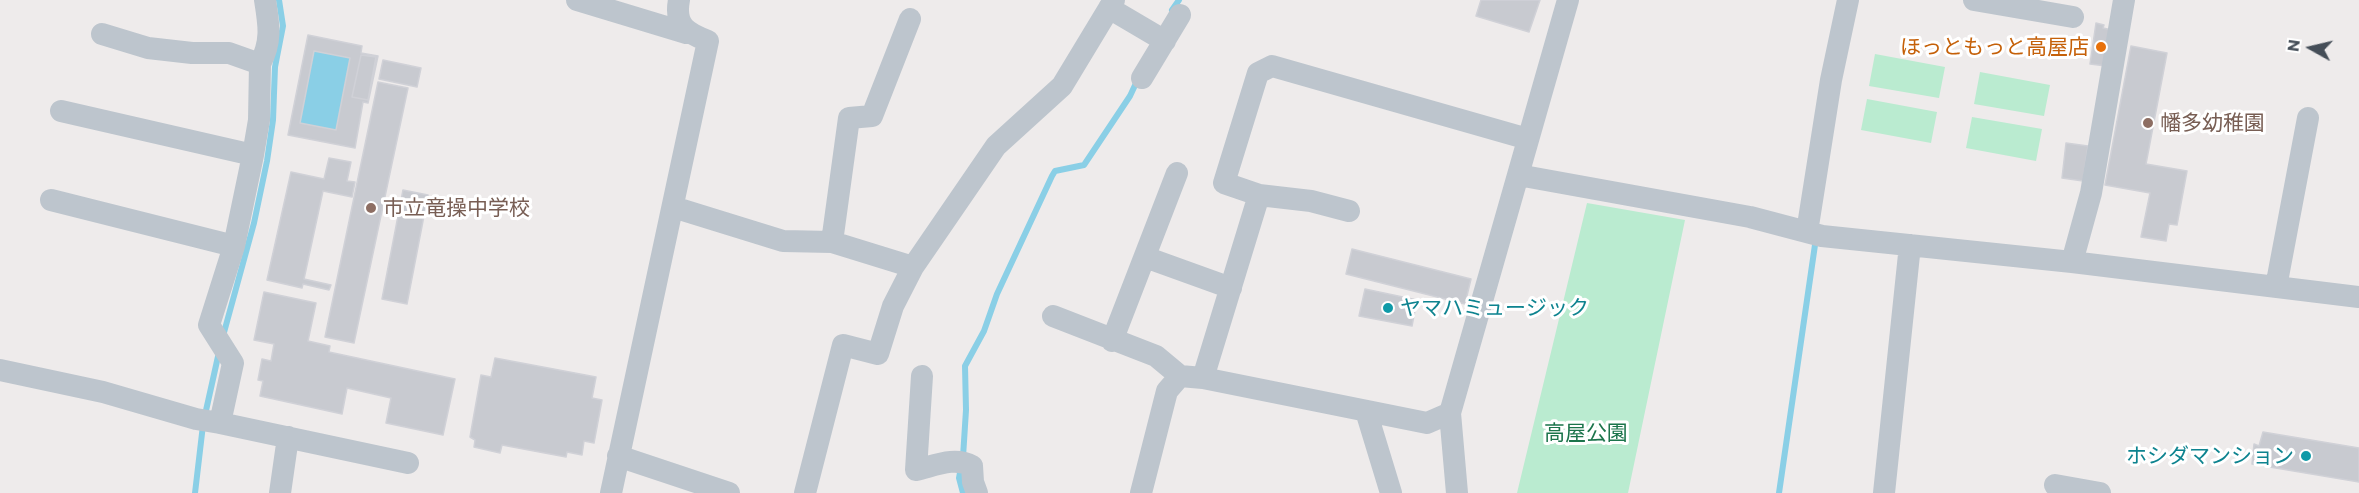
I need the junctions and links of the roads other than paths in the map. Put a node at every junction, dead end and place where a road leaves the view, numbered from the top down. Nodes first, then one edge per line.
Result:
1 (265, 0) edge
2 (577, 0) edge
3 (679, 0) edge
4 (1568, 0) edge
5 (1848, 0) edge
6 (1974, 0) edge
7 (2124, 0) edge
8 (2006, 3) edge
9 (1112, 4) edge
10 (1180, 15) dead end
11 (2073, 17) dead end
12 (910, 19) dead end
13 (687, 33) junction
14 (102, 34) dead end
15 (1159, 37) junction
16 (260, 64) junction
17 (1142, 78) dead end
18 (61, 111) dead end
19 (2308, 118) dead end
20 (1528, 139) junction
21 (254, 155) junction
22 (1177, 173) dead end
23 (1518, 175) junction
24 (1259, 195) junction
25 (51, 200) dead end
26 (673, 207) junction
27 (1349, 211) dead end
28 (1814, 234) junction
29 (831, 242) junction
30 (1910, 245) junction
31 (234, 246) junction
32 (1144, 256) junction
33 (2072, 262) junction
34 (913, 267) junction
35 (2276, 287) junction
36 (1231, 288) junction
37 (2359, 297) edge
38 (1053, 316) dead end
39 (1112, 341) junction
40 (0, 370) edge
41 (922, 376) dead end
42 (1180, 376) junction
43 (1203, 378) junction
44 (1366, 411) junction
45 (1450, 413) junction
46 (208, 421) junction
47 (288, 437) junction
48 (618, 456) junction
49 (408, 463) dead end
50 (2055, 485) dead end
51 (280, 493) edge
52 (610, 493) edge
53 (729, 493) edge
54 (805, 493) edge
55 (977, 493) edge
56 (1141, 493) edge
57 (1390, 493) edge
58 (1457, 493) edge
59 (1884, 493) edge
60 (2100, 493) edge

1 - 16 street
2 - 13 street
3 - 13 street
4 - 20 street
5 - 28 street
6 - 8 street
7 - 33 street
8 - 11 street
9 - 15 street
9 - 34 street
10 - 15 street
12 - 29 street
13 - 26 street
14 - 16 street
15 - 17 street
16 - 21 street
18 - 21 street
19 - 35 street
20 - 23 street
20 - 24 street
21 - 31 street
22 - 32 street
23 - 28 street
23 - 45 street
24 - 27 street
24 - 36 street
25 - 31 street
26 - 29 street
26 - 48 street
28 - 30 street
29 - 34 street
30 - 33 street
30 - 59 street
31 - 46 street
32 - 36 street
32 - 39 street
33 - 35 street
34 - 54 street
35 - 37 street
36 - 43 street
38 - 39 street
39 - 42 street
40 - 46 street
41 - 55 street
42 - 43 street
42 - 56 street
43 - 44 street
44 - 45 street
44 - 57 street
45 - 58 street
46 - 47 street
47 - 49 street
47 - 51 street
48 - 52 street
48 - 53 street
50 - 60 street

